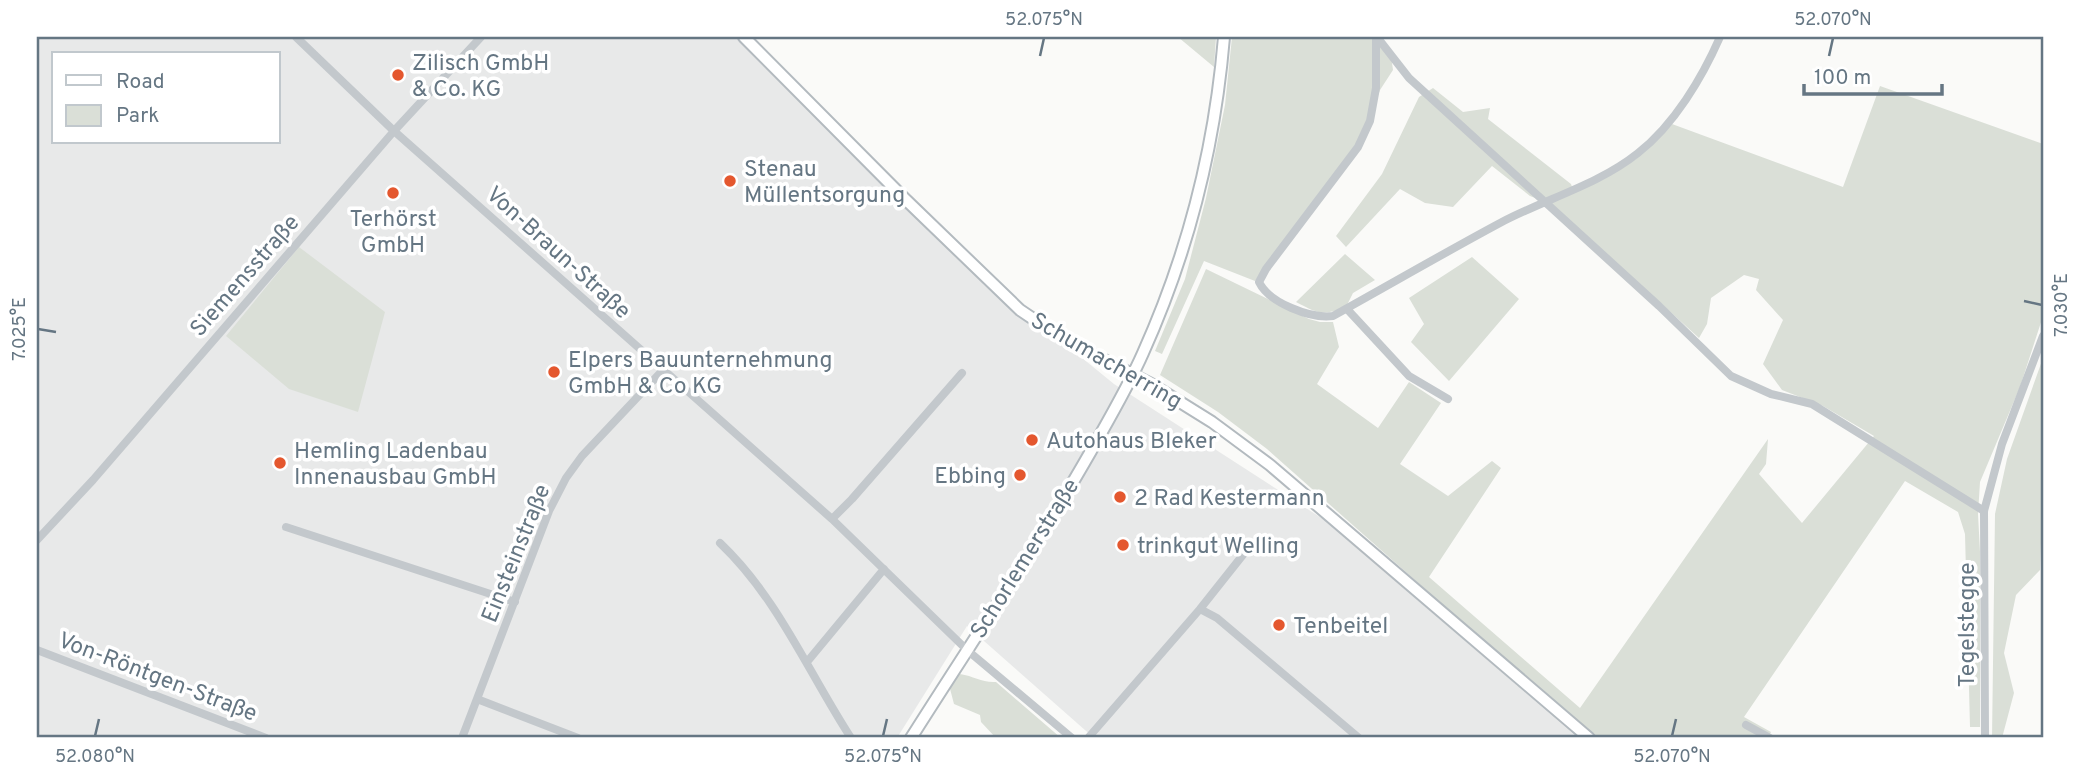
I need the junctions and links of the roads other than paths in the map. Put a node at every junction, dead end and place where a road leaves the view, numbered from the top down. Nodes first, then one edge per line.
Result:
1 (296, 37) edge
2 (481, 37) edge
3 (744, 37) edge
4 (1224, 37) edge
5 (1377, 37) edge
6 (1720, 37) edge
7 (394, 131) junction
8 (1542, 201) junction
9 (1347, 309) junction
10 (2043, 336) edge
11 (663, 370) junction
12 (962, 373) dead end
13 (1133, 375) junction
14 (1448, 399) dead end
15 (1983, 511) junction
16 (832, 519) junction
17 (286, 527) dead end
18 (37, 540) edge
19 (720, 543) dead end
20 (1250, 546) dead end
21 (884, 569) junction
22 (515, 602) junction
23 (1200, 609) junction
24 (37, 650) edge
25 (967, 650) junction
26 (807, 662) junction
27 (477, 699) junction
28 (1746, 725) dead end
29 (266, 738) edge
30 (462, 738) edge
31 (578, 738) edge
32 (851, 738) edge
33 (911, 738) edge
34 (1072, 738) edge
35 (1088, 738) edge
36 (1359, 738) edge
37 (1589, 738) edge
38 (1770, 738) edge
39 (1985, 738) edge

1 - 7 street, Von-Braun-Straße
2 - 7 street, Siemensstraße
3 - 13 main road, Schumacherring
4 - 13 main road, Schorlemerstraße
5 - 8 street
5 - 9 street
6 - 8 street
7 - 11 street, Von-Braun-Straße
7 - 18 street, Siemensstraße
8 - 9 street
8 - 15 street
9 - 14 street
10 - 15 street, Tegelstegge
11 - 16 street, Von-Braun-Straße
11 - 22 street, Einsteinstraße
12 - 16 street
13 - 25 main road, Schorlemerstraße
13 - 37 main road, Schumacherring
15 - 39 street, Tegelstegge
16 - 21 street, Von-Braun-Straße
17 - 22 street
19 - 26 street
20 - 23 street
21 - 25 street, Von-Braun-Straße
21 - 26 street
22 - 27 street, Einsteinstraße
23 - 35 street
23 - 36 street
24 - 29 street, Von-Röntgen-Straße
25 - 33 main road, Schorlemerstraße
25 - 34 street, Von-Braun-Straße
26 - 32 street
27 - 30 street, Einsteinstraße
27 - 31 street
28 - 38 street

